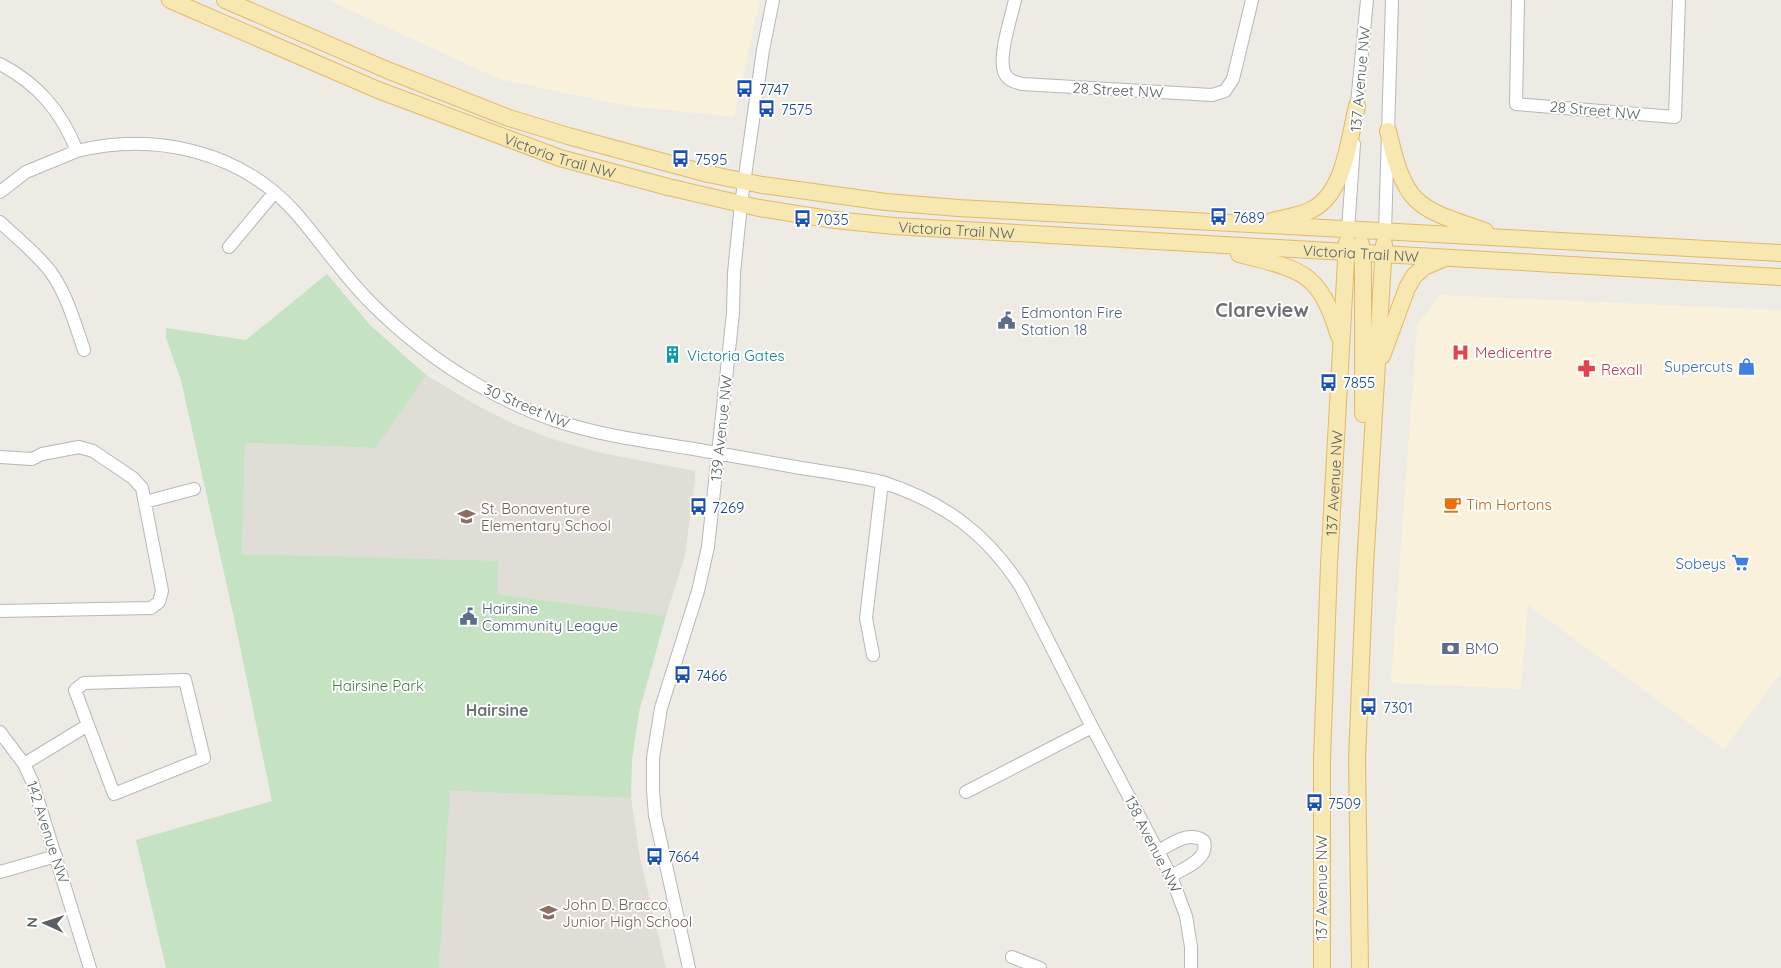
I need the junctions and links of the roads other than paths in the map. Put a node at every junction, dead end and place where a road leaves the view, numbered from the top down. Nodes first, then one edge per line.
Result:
1 (170, 0) edge
2 (225, 0) edge
3 (773, 0) edge
4 (1015, 0) edge
5 (1252, 0) edge
6 (1367, 0) edge
7 (1392, 0) edge
8 (1518, 0) edge
9 (1679, 0) edge
10 (0, 64) edge
11 (1357, 106) junction
12 (1388, 131) junction
13 (77, 151) junction
14 (744, 182) junction
15 (0, 192) edge
16 (274, 193) junction
17 (741, 204) junction
18 (0, 222) edge
19 (1253, 225) junction
20 (1348, 230) junction
21 (1385, 232) junction
22 (1503, 238) junction
23 (1206, 245) junction
24 (229, 247) dead end
25 (1355, 253) junction
26 (1781, 253) edge
27 (1383, 254) junction
28 (1446, 258) junction
29 (1781, 277) edge
30 (1342, 347) junction
31 (84, 350) dead end
32 (1376, 372) junction
33 (718, 453) junction
34 (0, 457) edge
35 (882, 482) junction
36 (194, 489) dead end
37 (144, 502) junction
38 (1368, 516) junction
39 (994, 551) joint
40 (0, 612) edge
41 (873, 655) dead end
42 (88, 725) junction
43 (1092, 728) junction
44 (0, 732) edge
45 (24, 764) junction
46 (966, 792) dead end
47 (1158, 851) junction
48 (56, 856) junction
49 (0, 872) edge
50 (1171, 876) junction
51 (1012, 957) dead end
52 (90, 968) edge
53 (689, 968) edge
54 (1040, 968) edge
55 (1191, 968) edge
56 (1322, 968) edge
57 (1360, 968) edge

1 - 17 main road, Victoria Trail NW
2 - 14 main road, Victoria Trail NW
3 - 14 street, 139 Avenue NW
4 - 5 street, 28 Street NW
6 - 11 street, 137 Avenue NW
7 - 12 street, 137 Avenue NW
8 - 9 street, 28 Street NW
10 - 13 street
11 - 19 main road
11 - 20 street, 137 Avenue NW
12 - 21 street, 137 Avenue NW
12 - 22 main road
13 - 15 street
13 - 16 street, 30 Street NW
14 - 17 street, 139 Avenue NW
14 - 19 main road, Victoria Trail NW
16 - 24 street
16 - 33 street, 30 Street NW
17 - 23 main road, Victoria Trail NW
17 - 33 street, 139 Avenue NW
18 - 31 street
19 - 20 main road, Victoria Trail NW
20 - 21 main road, Victoria Trail NW
20 - 25 main road
21 - 22 main road, Victoria Trail NW
21 - 27 main road, 137 Avenue NW
22 - 26 main road, Victoria Trail NW
23 - 25 main road, Victoria Trail NW
23 - 30 main road
25 - 27 main road, Victoria Trail NW
25 - 30 main road, 137 Avenue NW
25 - 38 main road
27 - 28 main road, Victoria Trail NW
27 - 32 main road, 137 Avenue NW
28 - 29 main road, Victoria Trail NW
28 - 32 main road
30 - 56 main road, 137 Avenue NW
32 - 38 main road, 137 Avenue NW
33 - 35 street, 30 Street NW
33 - 53 street, 139 Avenue NW
34 - 37 street
35 - 39 street, 30 Street NW
35 - 41 street
36 - 37 street
37 - 40 street
38 - 57 main road, 137 Avenue NW
39 - 43 street, 138 Avenue NW
42 - 42 street
42 - 45 street
43 - 46 street
43 - 47 street, 138 Avenue NW
44 - 45 street, 142 Avenue NW
45 - 48 street, 142 Avenue NW
47 - 50 street, 138 Avenue NW
47 - 50 street
48 - 49 street
48 - 52 street, 142 Avenue NW
50 - 55 street, 138 Avenue NW
51 - 54 street

